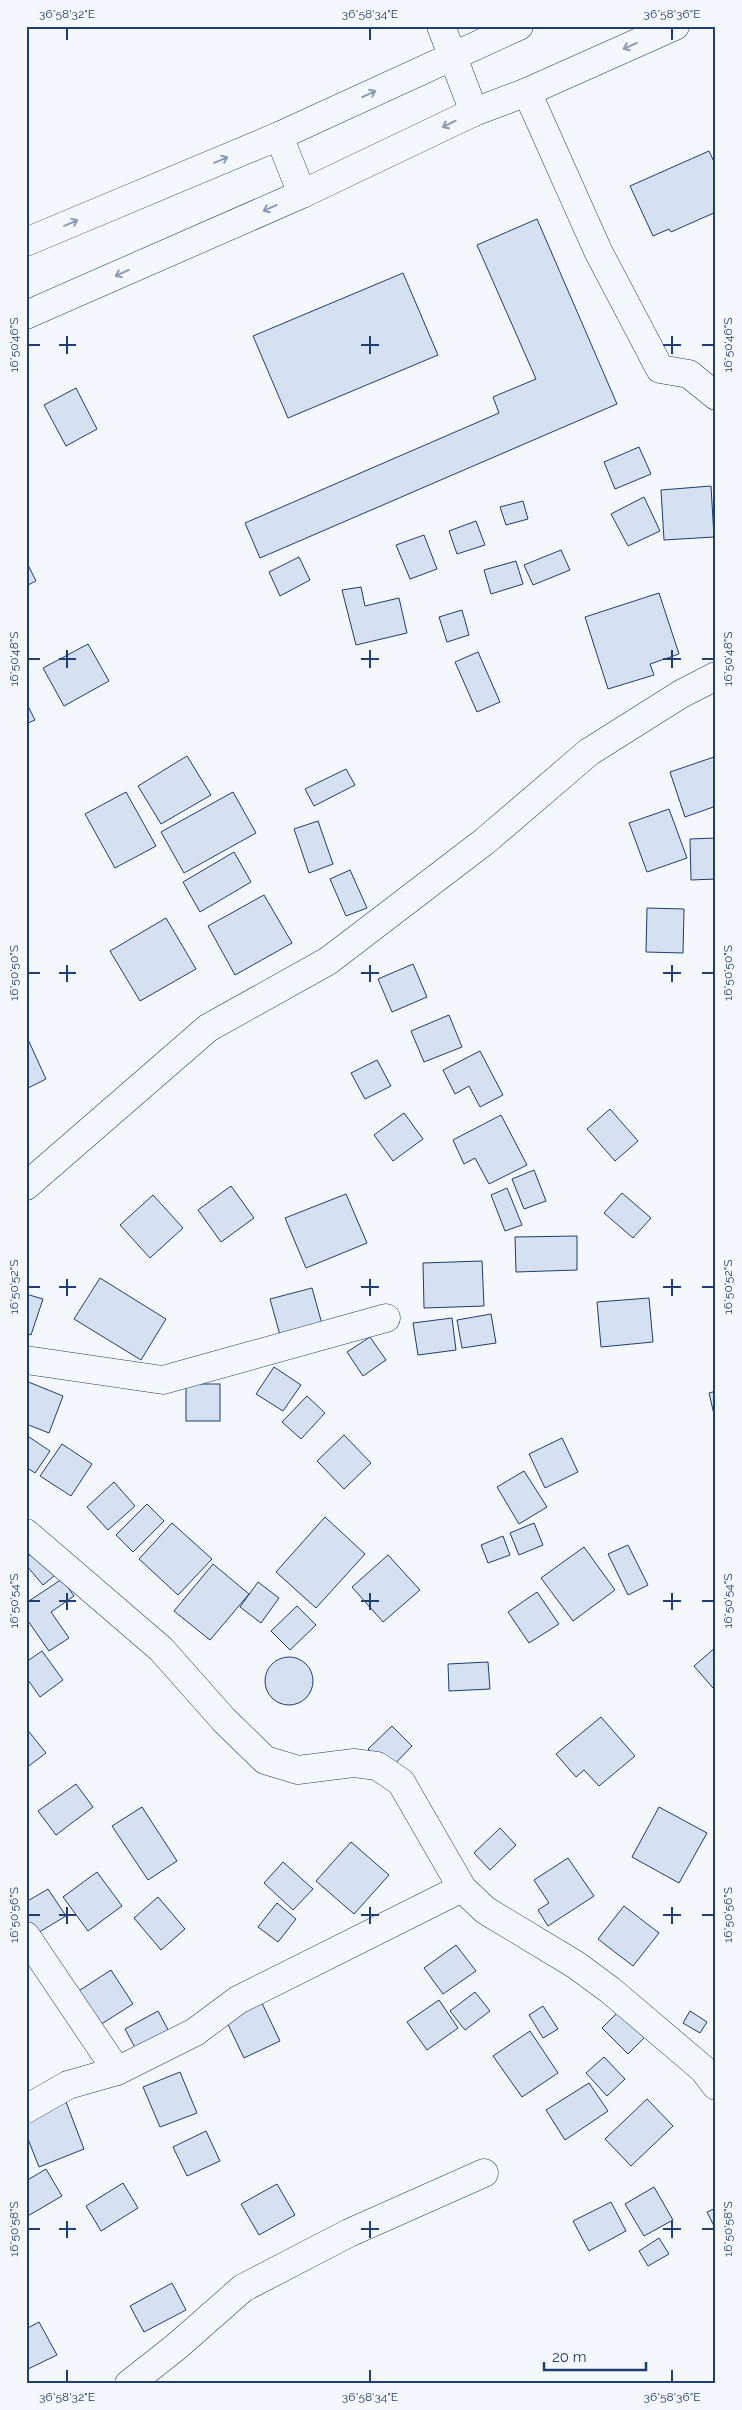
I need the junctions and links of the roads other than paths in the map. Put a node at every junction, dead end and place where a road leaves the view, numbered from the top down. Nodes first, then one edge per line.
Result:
1 (441, 26) edge
2 (519, 26) edge
3 (675, 26) edge
4 (453, 55) junction
5 (527, 92) junction
6 (474, 112) junction
7 (279, 136) junction
8 (302, 194) junction
9 (26, 242) edge
10 (26, 315) edge
11 (716, 396) edge
12 (716, 676) edge
13 (26, 1186) edge
14 (386, 1318) dead end
15 (26, 1360) edge
16 (26, 1533) edge
17 (462, 1888) junction
18 (26, 1936) edge
19 (117, 2071) junction
20 (716, 2086) edge
21 (26, 2109) edge
22 (484, 2172) dead end
23 (129, 2384) edge

1 - 4 street
2 - 4 street
3 -> 5 street
4 - 6 street
7 -> 4 street
5 - 6 street
5 - 11 street
6 -> 8 street
7 - 8 street
9 -> 7 street
8 -> 10 street
12 - 13 street
14 - 15 street
16 - 17 street
17 - 19 street
17 - 20 street
18 - 19 street
19 - 21 street
22 - 23 street

